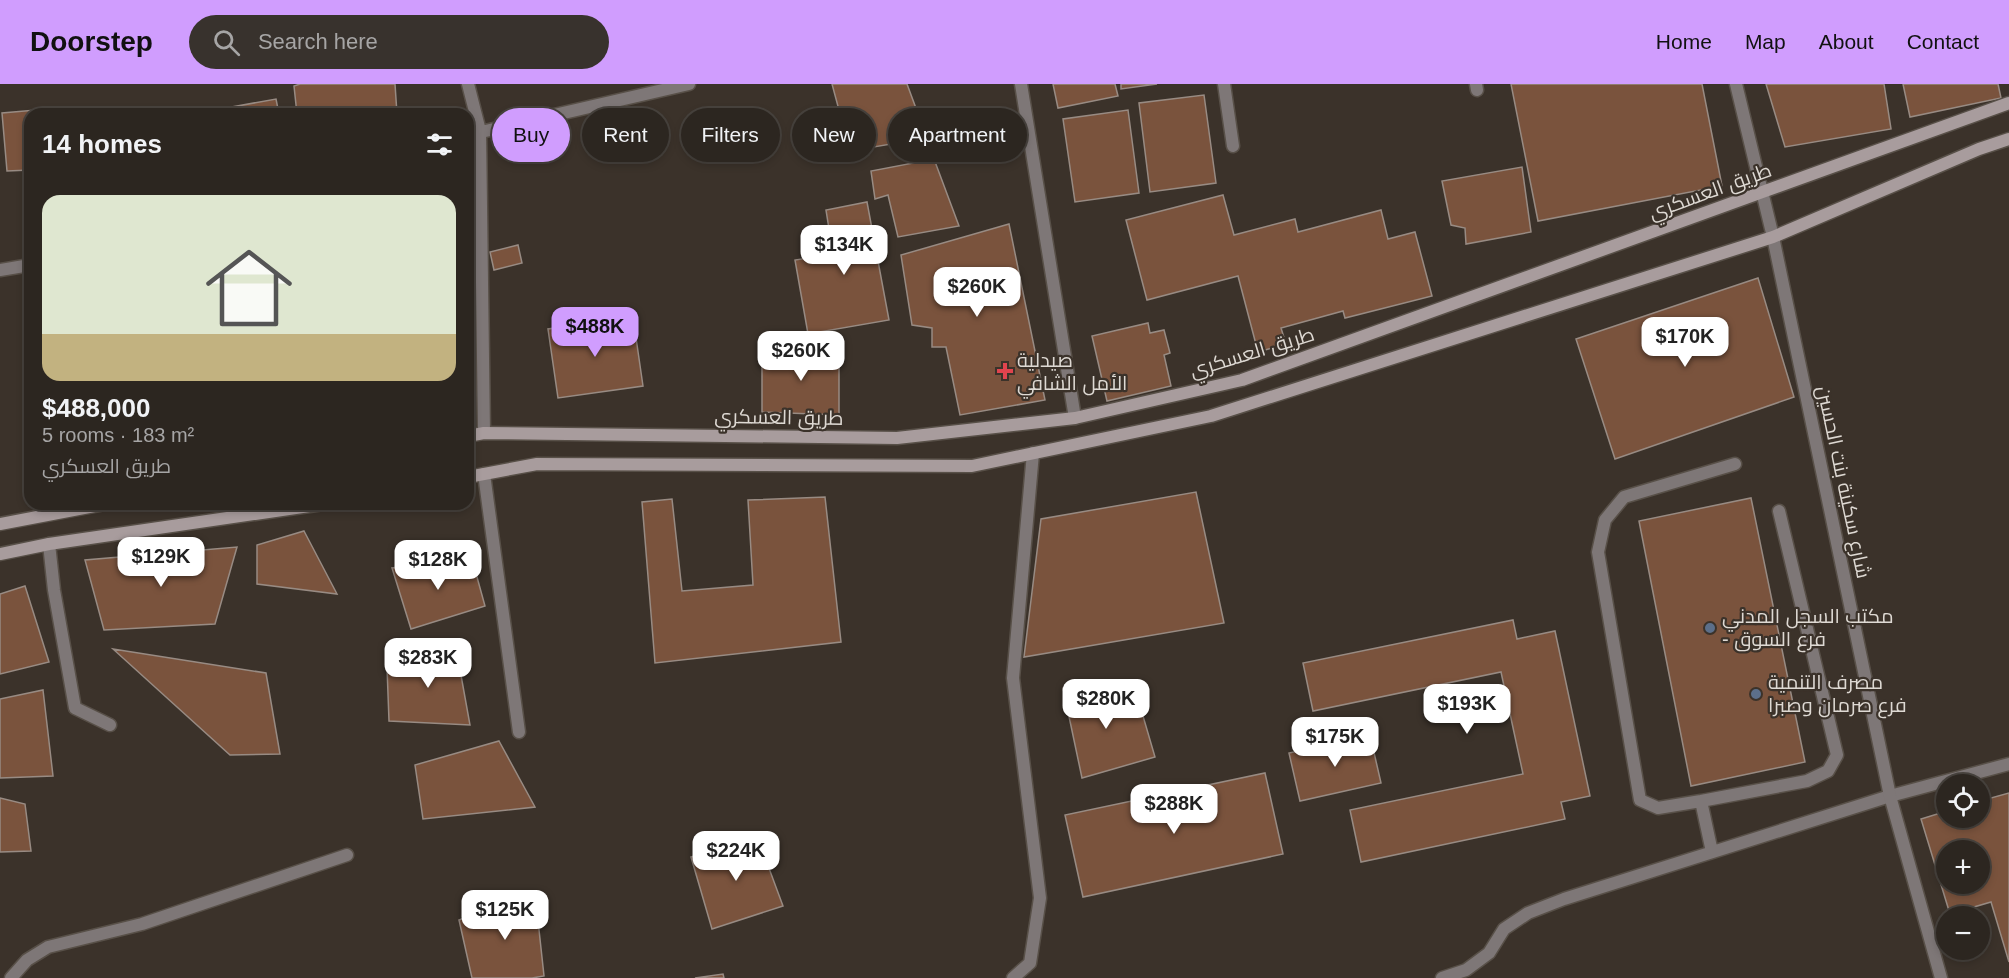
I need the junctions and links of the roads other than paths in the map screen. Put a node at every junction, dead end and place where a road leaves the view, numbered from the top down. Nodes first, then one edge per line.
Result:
1 (468, 84) edge
2 (689, 84) edge
3 (1021, 84) edge
4 (1224, 84) edge
5 (1736, 84) edge
6 (2009, 103) edge
7 (480, 131) junction
8 (474, 133) edge
9 (2009, 139) edge
10 (1233, 146) dead end
11 (1763, 192) junction
12 (1773, 237) junction
13 (24, 266) edge
14 (0, 270) edge
15 (1075, 418) junction
16 (484, 433) junction
17 (474, 435) edge
18 (1033, 453) junction
19 (1735, 464) dead end
20 (484, 474) junction
21 (474, 476) edge
22 (74, 510) edge
23 (281, 510) edge
24 (1779, 511) dead end
25 (0, 524) edge
26 (49, 544) junction
27 (0, 554) edge
28 (110, 725) dead end
29 (519, 732) dead end
30 (2009, 764) edge
31 (1890, 796) junction
32 (1701, 801) junction
33 (1712, 852) junction
34 (347, 855) dead end
35 (11, 978) edge
36 (1013, 978) edge
37 (1442, 978) edge
38 (1941, 978) edge

1 - 7 street
2 - 7 street
3 - 15 street
4 - 10 street
5 - 11 street, شارع سكينة بنت الحسين
6 - 11 street, طريق العسكري
7 - 8 street
7 - 16 street
9 - 12 street
11 - 12 street, شارع سكينة بنت الحسين
11 - 15 street, طريق العسكري
12 - 18 street
12 - 31 street, شارع سكينة بنت الحسين
13 - 14 street
15 - 16 street, طريق العسكري
16 - 17 street, طريق العسكري
18 - 20 street
18 - 36 street
19 - 32 street
20 - 21 street
20 - 29 street
22 - 25 street
23 - 26 street
24 - 32 street
26 - 27 street
26 - 28 street
30 - 31 street
31 - 33 street
31 - 38 street, شارع سكينة بنت الحسين
32 - 33 street
33 - 37 street
34 - 35 street

